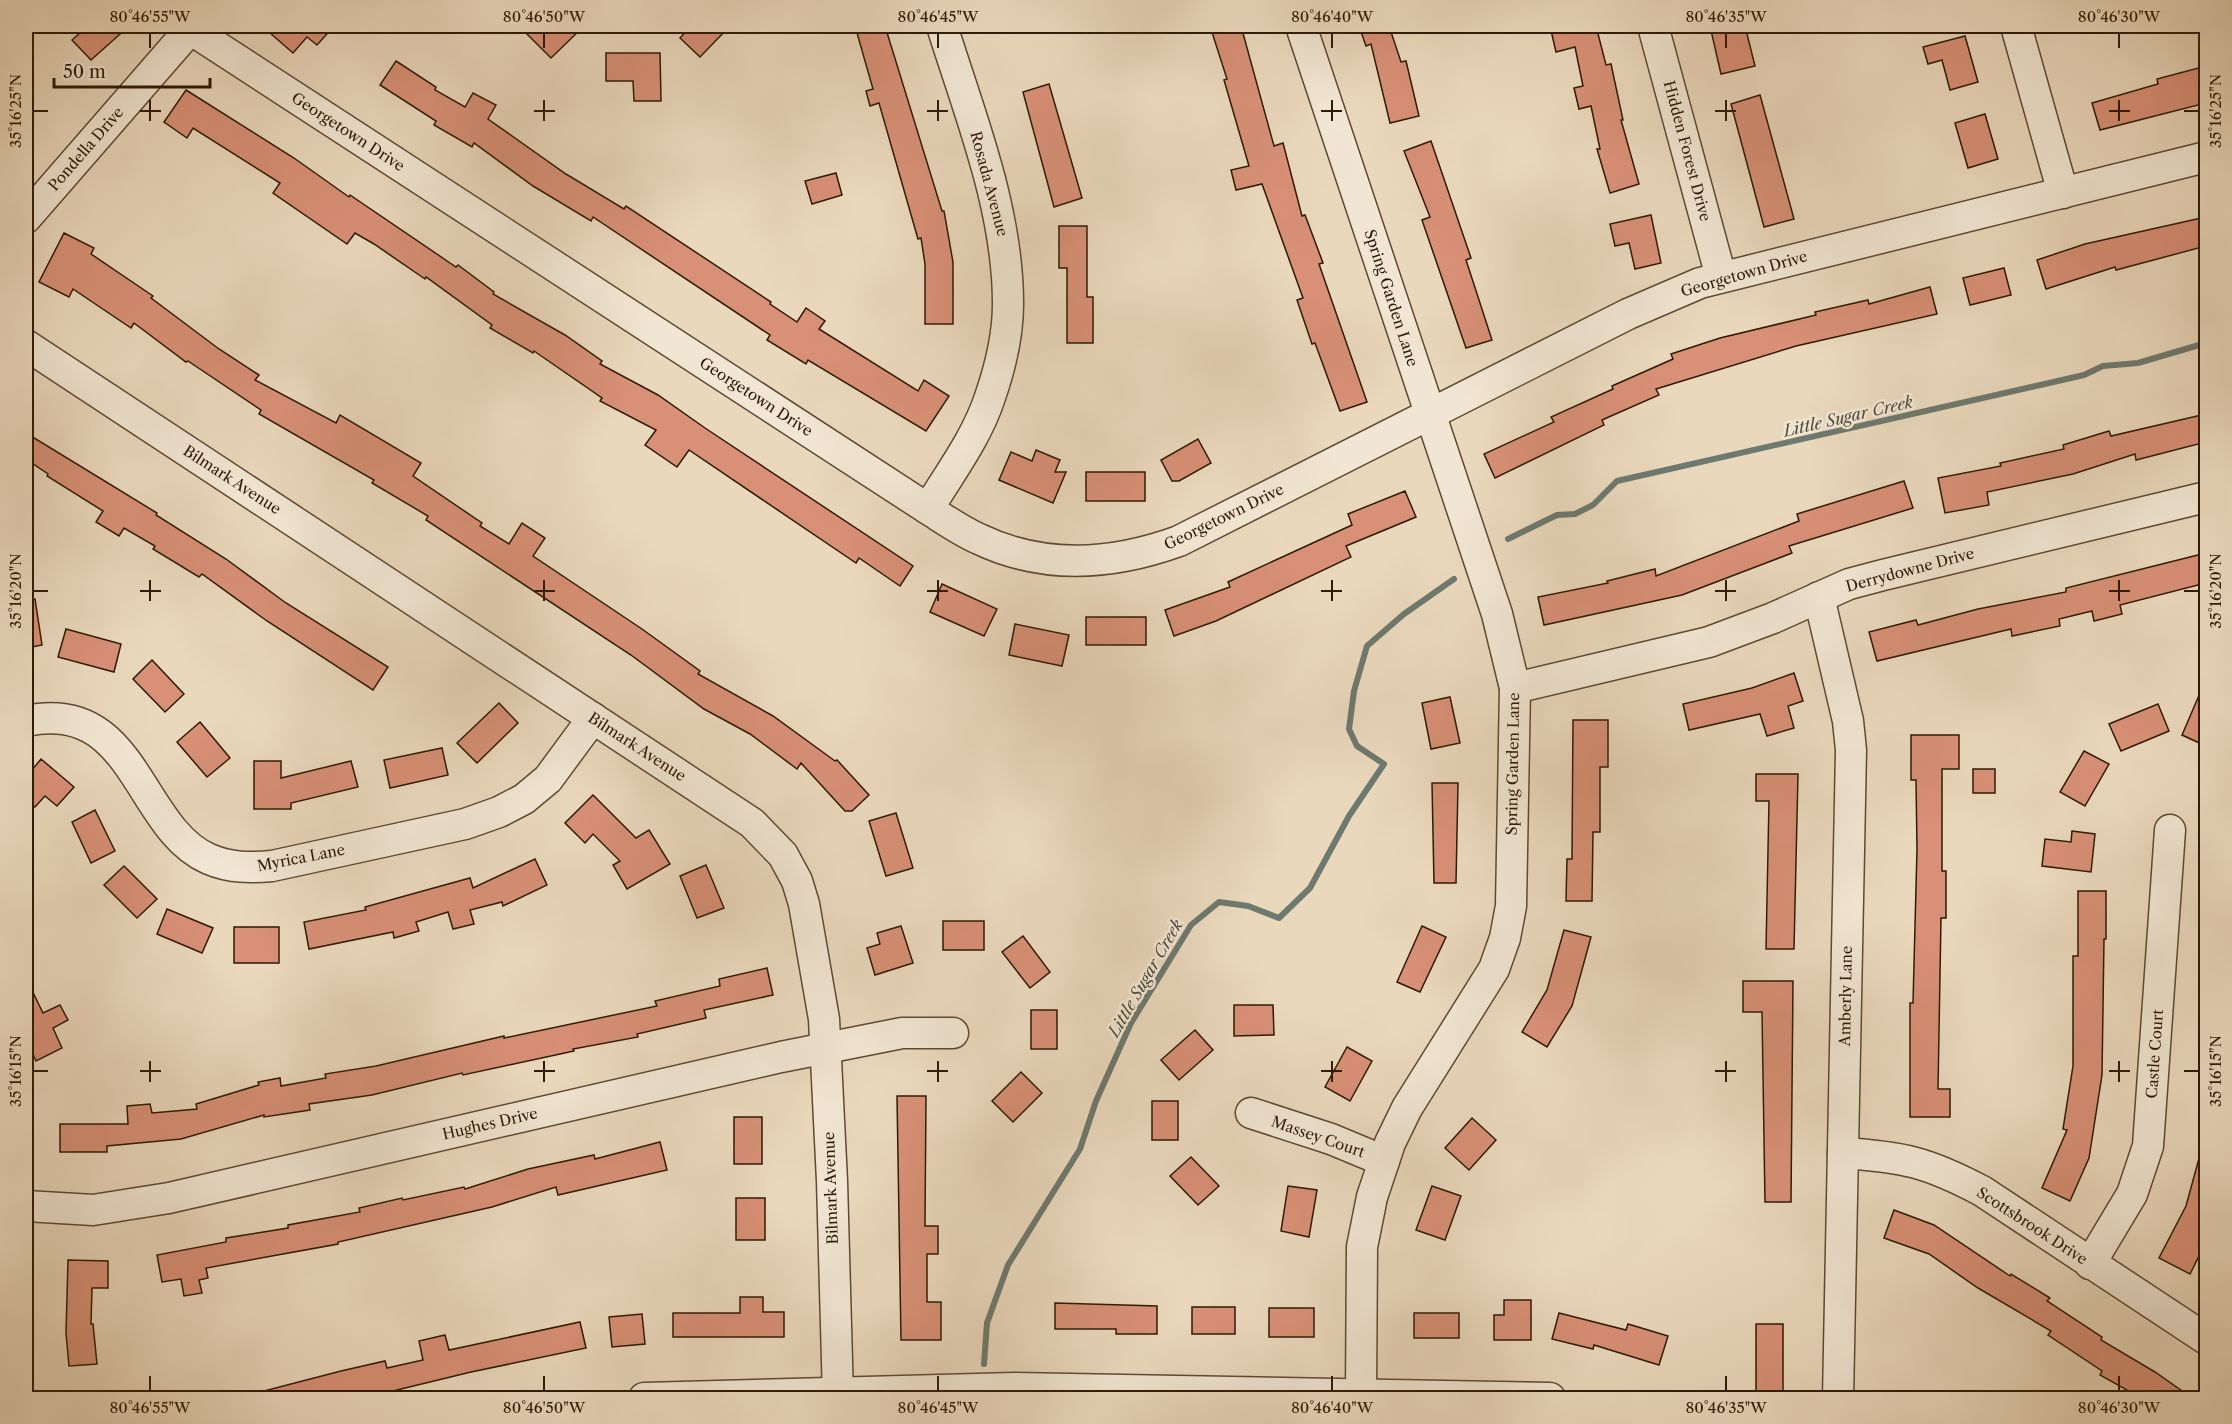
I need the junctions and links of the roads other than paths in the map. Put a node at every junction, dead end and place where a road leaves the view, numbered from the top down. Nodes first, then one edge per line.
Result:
1 (942, 26) edge
2 (1301, 26) edge
3 (1653, 26) edge
4 (2016, 26) edge
5 (191, 27) edge
6 (2206, 158) edge
7 (2063, 193) junction
8 (26, 218) edge
9 (1721, 277) junction
10 (26, 345) edge
11 (1430, 414) junction
12 (2206, 496) edge
13 (928, 509) junction
14 (1819, 597) junction
15 (1515, 688) junction
16 (593, 718) junction
17 (26, 721) edge
18 (2170, 831) dead end
19 (953, 1033) dead end
20 (825, 1049) junction
21 (1251, 1113) dead end
22 (1843, 1153) junction
23 (1384, 1161) junction
24 (26, 1206) edge
25 (2090, 1264) junction
26 (2206, 1340) edge
27 (1361, 1394) junction
28 (1231, 1395) edge
29 (837, 1396) edge
30 (644, 1398) edge
31 (1533, 1398) edge
32 (1838, 1398) edge

1 - 13 street, Rosada Avenue
2 - 11 street, Spring Garden Lane
3 - 9 street, Hidden Forest Drive
4 - 7 street
5 - 8 street, Pondella Drive
5 - 13 street, Georgetown Drive
6 - 7 street, Georgetown Drive
7 - 9 street, Georgetown Drive
9 - 11 street, Georgetown Drive
10 - 16 street, Bilmark Avenue
11 - 13 street, Georgetown Drive
11 - 15 street, Spring Garden Lane
12 - 14 street, Derrydowne Drive
14 - 15 street, Derrydowne Drive
14 - 22 street, Amberly Lane
15 - 23 street, Spring Garden Lane
16 - 17 street, Myrica Lane
16 - 20 street, Bilmark Avenue
18 - 25 street, Castle Court
19 - 20 street, Hughes Drive
20 - 24 street, Hughes Drive
20 - 29 street, Bilmark Avenue
21 - 23 street, Massey Court
22 - 25 street, Scottsbrook Drive
22 - 32 street, Amberly Lane
23 - 27 street, Spring Garden Lane
25 - 26 street, Scottsbrook Drive
27 - 28 street
27 - 31 street
28 - 29 street
29 - 30 street

